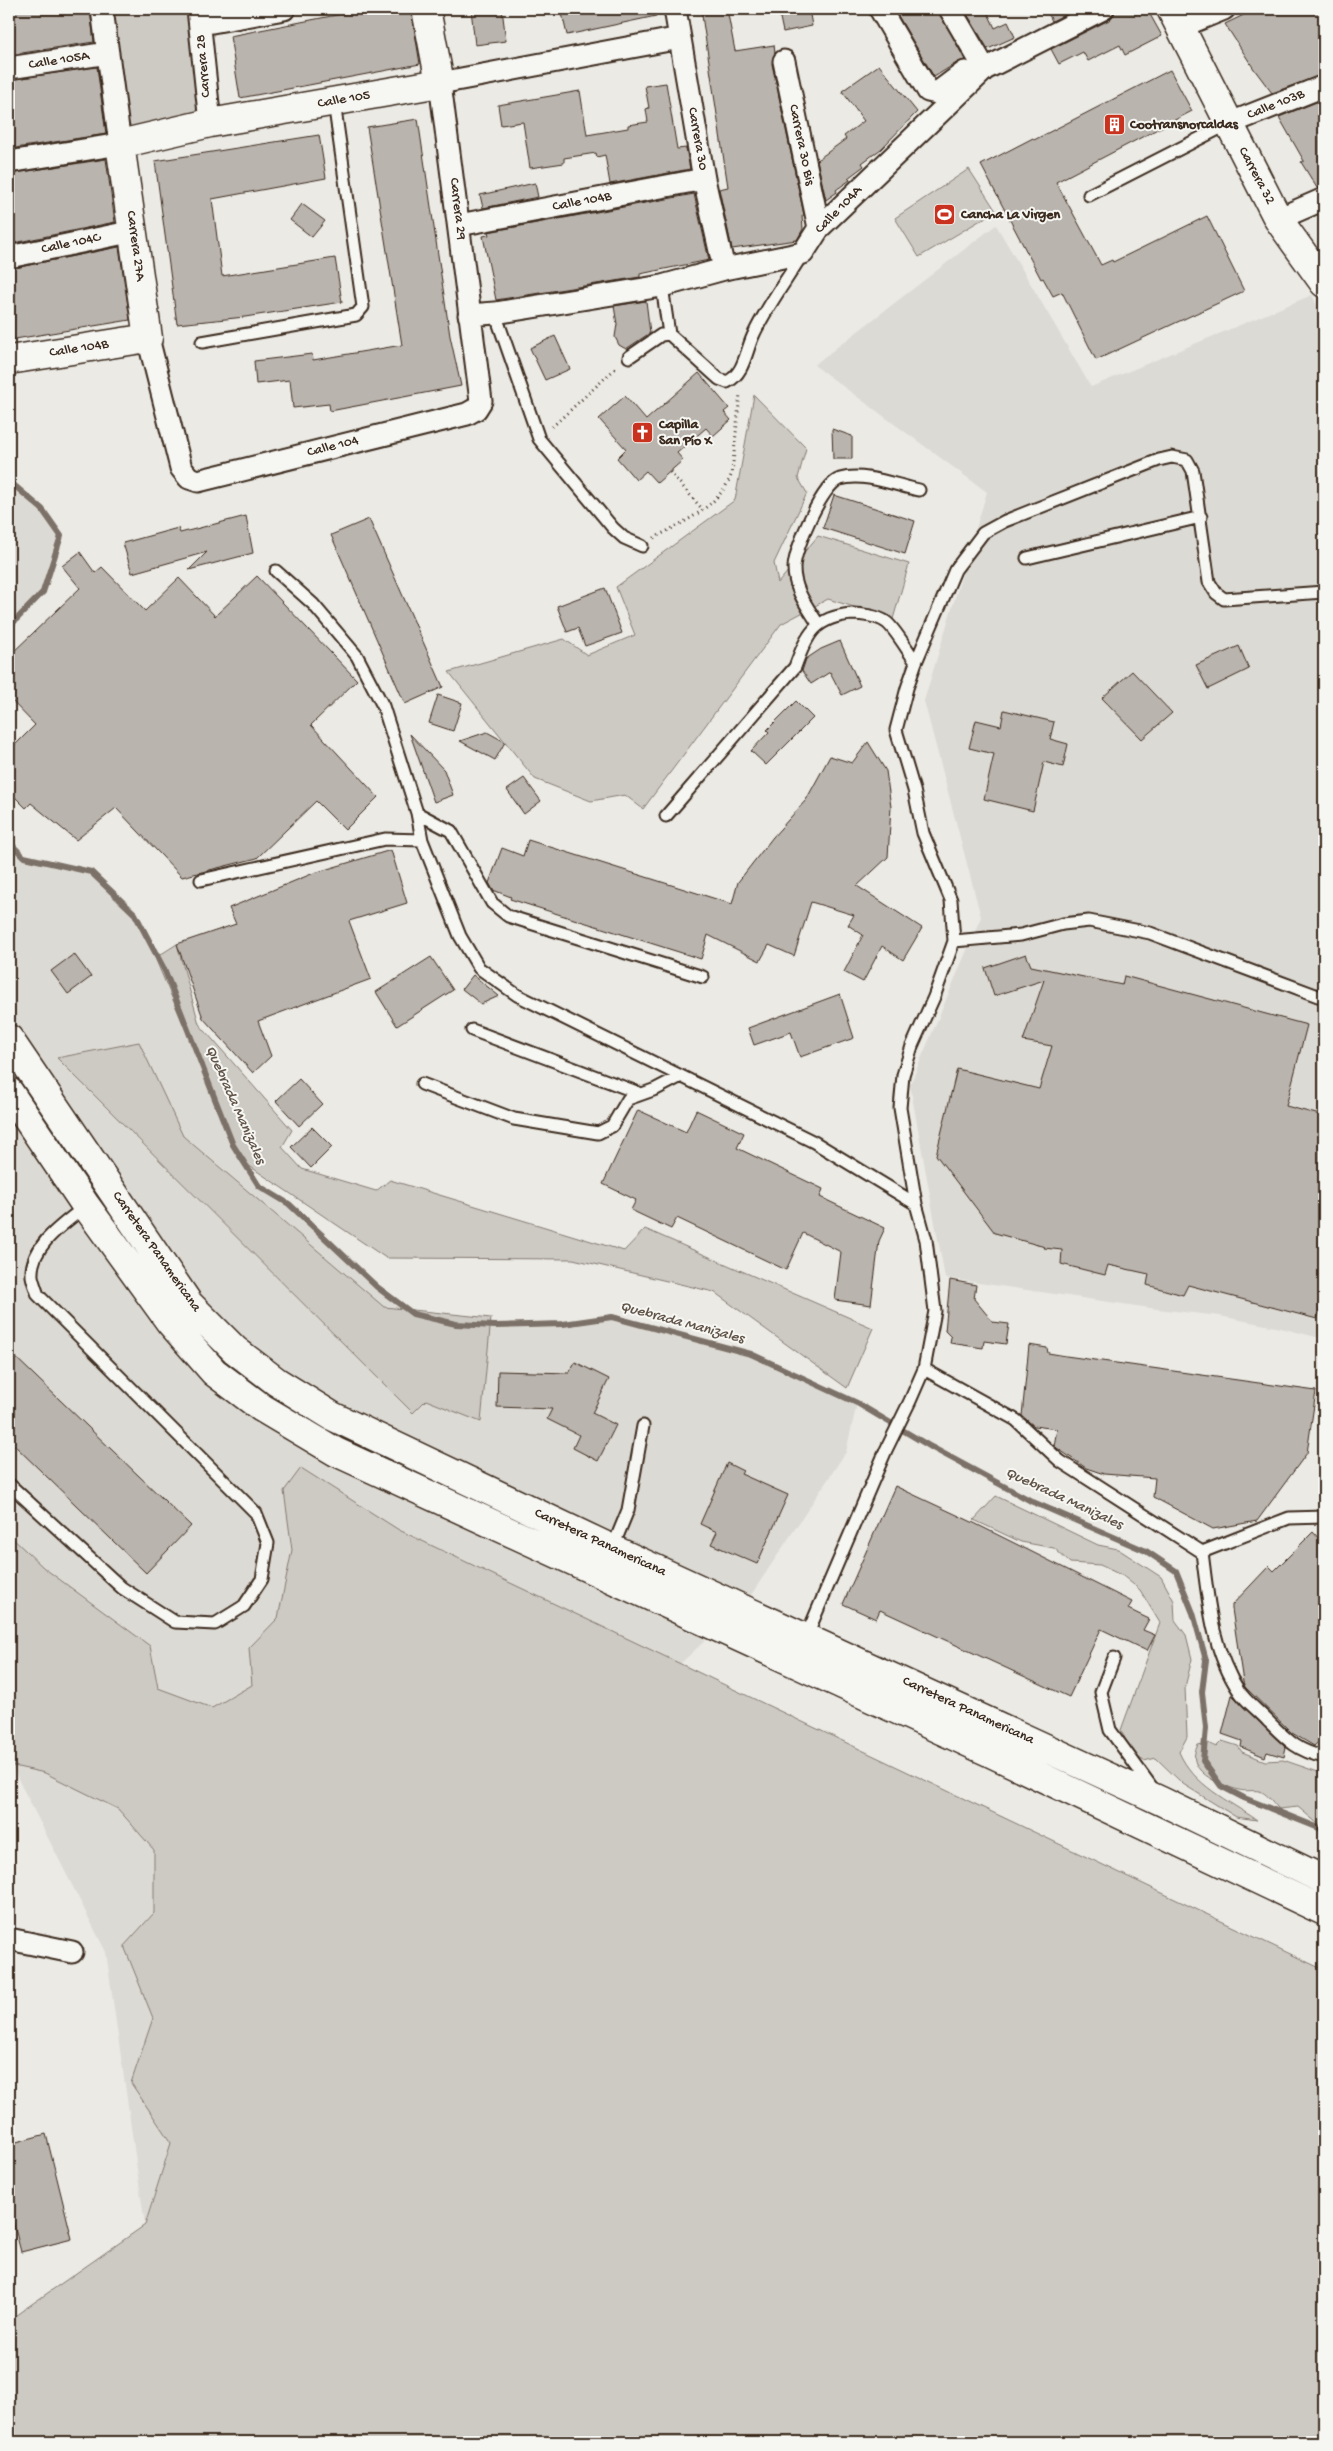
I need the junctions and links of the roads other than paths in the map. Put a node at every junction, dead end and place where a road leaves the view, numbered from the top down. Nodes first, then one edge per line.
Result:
1 (102, 9) edge
2 (284, 9) edge
3 (426, 9) edge
4 (675, 9) edge
5 (880, 9) edge
6 (950, 9) edge
7 (1103, 9) edge
8 (1224, 9) edge
9 (199, 16) edge
10 (1176, 18) edge
11 (680, 38) junction
12 (108, 53) junction
13 (784, 61) dead end
14 (982, 65) junction
15 (9, 68) edge
16 (440, 83) junction
17 (1324, 86) edge
18 (334, 102) junction
19 (210, 123) junction
20 (1228, 124) junction
21 (120, 144) junction
22 (9, 162) edge
23 (704, 179) junction
24 (1089, 195) dead end
25 (1324, 199) edge
26 (1278, 218) junction
27 (459, 225) junction
28 (818, 228) junction
29 (134, 230) junction
30 (803, 253) junction
31 (9, 256) edge
32 (724, 269) junction
33 (1324, 283) edge
34 (662, 286) junction
35 (494, 313) junction
36 (469, 315) junction
37 (669, 334) junction
38 (148, 338) junction
39 (202, 342) dead end
40 (629, 357) road end
41 (9, 360) edge
42 (476, 409) joint
43 (189, 478) joint
44 (919, 490) dead end
45 (1200, 516) junction
46 (642, 546) road end
47 (1027, 558) dead end
48 (276, 571) dead end
49 (1324, 592) edge
50 (818, 624) junction
51 (916, 662) junction
52 (417, 813) junction
53 (666, 816) dead end
54 (422, 840) junction
55 (201, 880) dead end
56 (954, 941) junction
57 (703, 977) dead end
58 (1318, 996) dead end
59 (472, 1030) dead end
60 (9, 1039) edge
61 (679, 1077) junction
62 (422, 1084) dead end
63 (9, 1092) edge
64 (639, 1093) junction
65 (916, 1204) junction
66 (86, 1206) junction
67 (924, 1369) junction
68 (643, 1426) dead end
69 (9, 1484) edge
70 (1324, 1517) edge
71 (612, 1549) junction
72 (1202, 1552) junction
73 (806, 1637) junction
74 (1114, 1658) dead end
75 (1324, 1757) edge
76 (1162, 1801) junction
77 (1324, 1880) edge
78 (1324, 1911) edge
79 (9, 1938) edge
80 (72, 1952) dead end

1 - 12 street, Carrera 27A
2 - 9 street
3 - 16 main road, Carrera 29
4 - 11 street, Carrera 30
5 - 14 street, Calle 104A
6 - 14 street
7 - 14 street, Calle 104A
8 - 10 street
9 - 19 street, Carrera 28
10 - 20 main road, Carrera 32
11 - 16 street, Calle 105
11 - 23 street, Carrera 30
12 - 15 street, Calle 105A
12 - 21 street, Carrera 27A
13 - 28 street, Carrera 30 Bis
14 - 28 street, Calle 104A
16 - 18 main road, Calle 105
16 - 27 street, Carrera 29
17 - 20 street, Calle 103B
18 - 19 main road, Calle 105
18 - 39 lane
19 - 21 main road, Calle 105
20 - 24 lane
20 - 26 main road, Carrera 32
21 - 22 street, Calle 105
21 - 29 main road, Carrera 27A
23 - 27 street, Calle 104B
23 - 32 street, Carrera 30
25 - 26 street
26 - 33 main road, Carrera 32
27 - 36 street, Carrera 29
28 - 30 street, Calle 104A
29 - 31 street, Calle 104C
29 - 38 main road, Carrera 27A
30 - 32 street
30 - 37 lane
32 - 34 street
34 - 35 street
34 - 37 lane
35 - 36 street
35 - 46 lane
36 - 42 street, Carrera 29
37 - 40 lane
38 - 41 main road, Calle 104B
38 - 43 street, Carrera 27A
42 - 43 street, Calle 104
44 - 50 lane
45 - 47 lane
45 - 49 lane
45 - 51 lane
48 - 52 lane
50 - 51 lane
50 - 53 lane
51 - 56 lane
52 - 54 lane
52 - 57 lane
54 - 55 lane
54 - 61 lane
56 - 58 lane
56 - 65 lane
59 - 64 lane
60 - 71 main road, Carretera Panamericana
61 - 64 lane
61 - 65 lane
62 - 64 lane
63 - 66 main road, Carretera Panamericana
65 - 67 lane
66 - 69 lane
66 - 78 main road, Carretera Panamericana
67 - 72 lane
67 - 73 lane
68 - 71 lane
70 - 72 lane
71 - 73 main road, Carretera Panamericana
72 - 75 lane
73 - 76 main road, Carretera Panamericana
74 - 76 lane
76 - 77 main road, Carretera Panamericana
79 - 80 street

